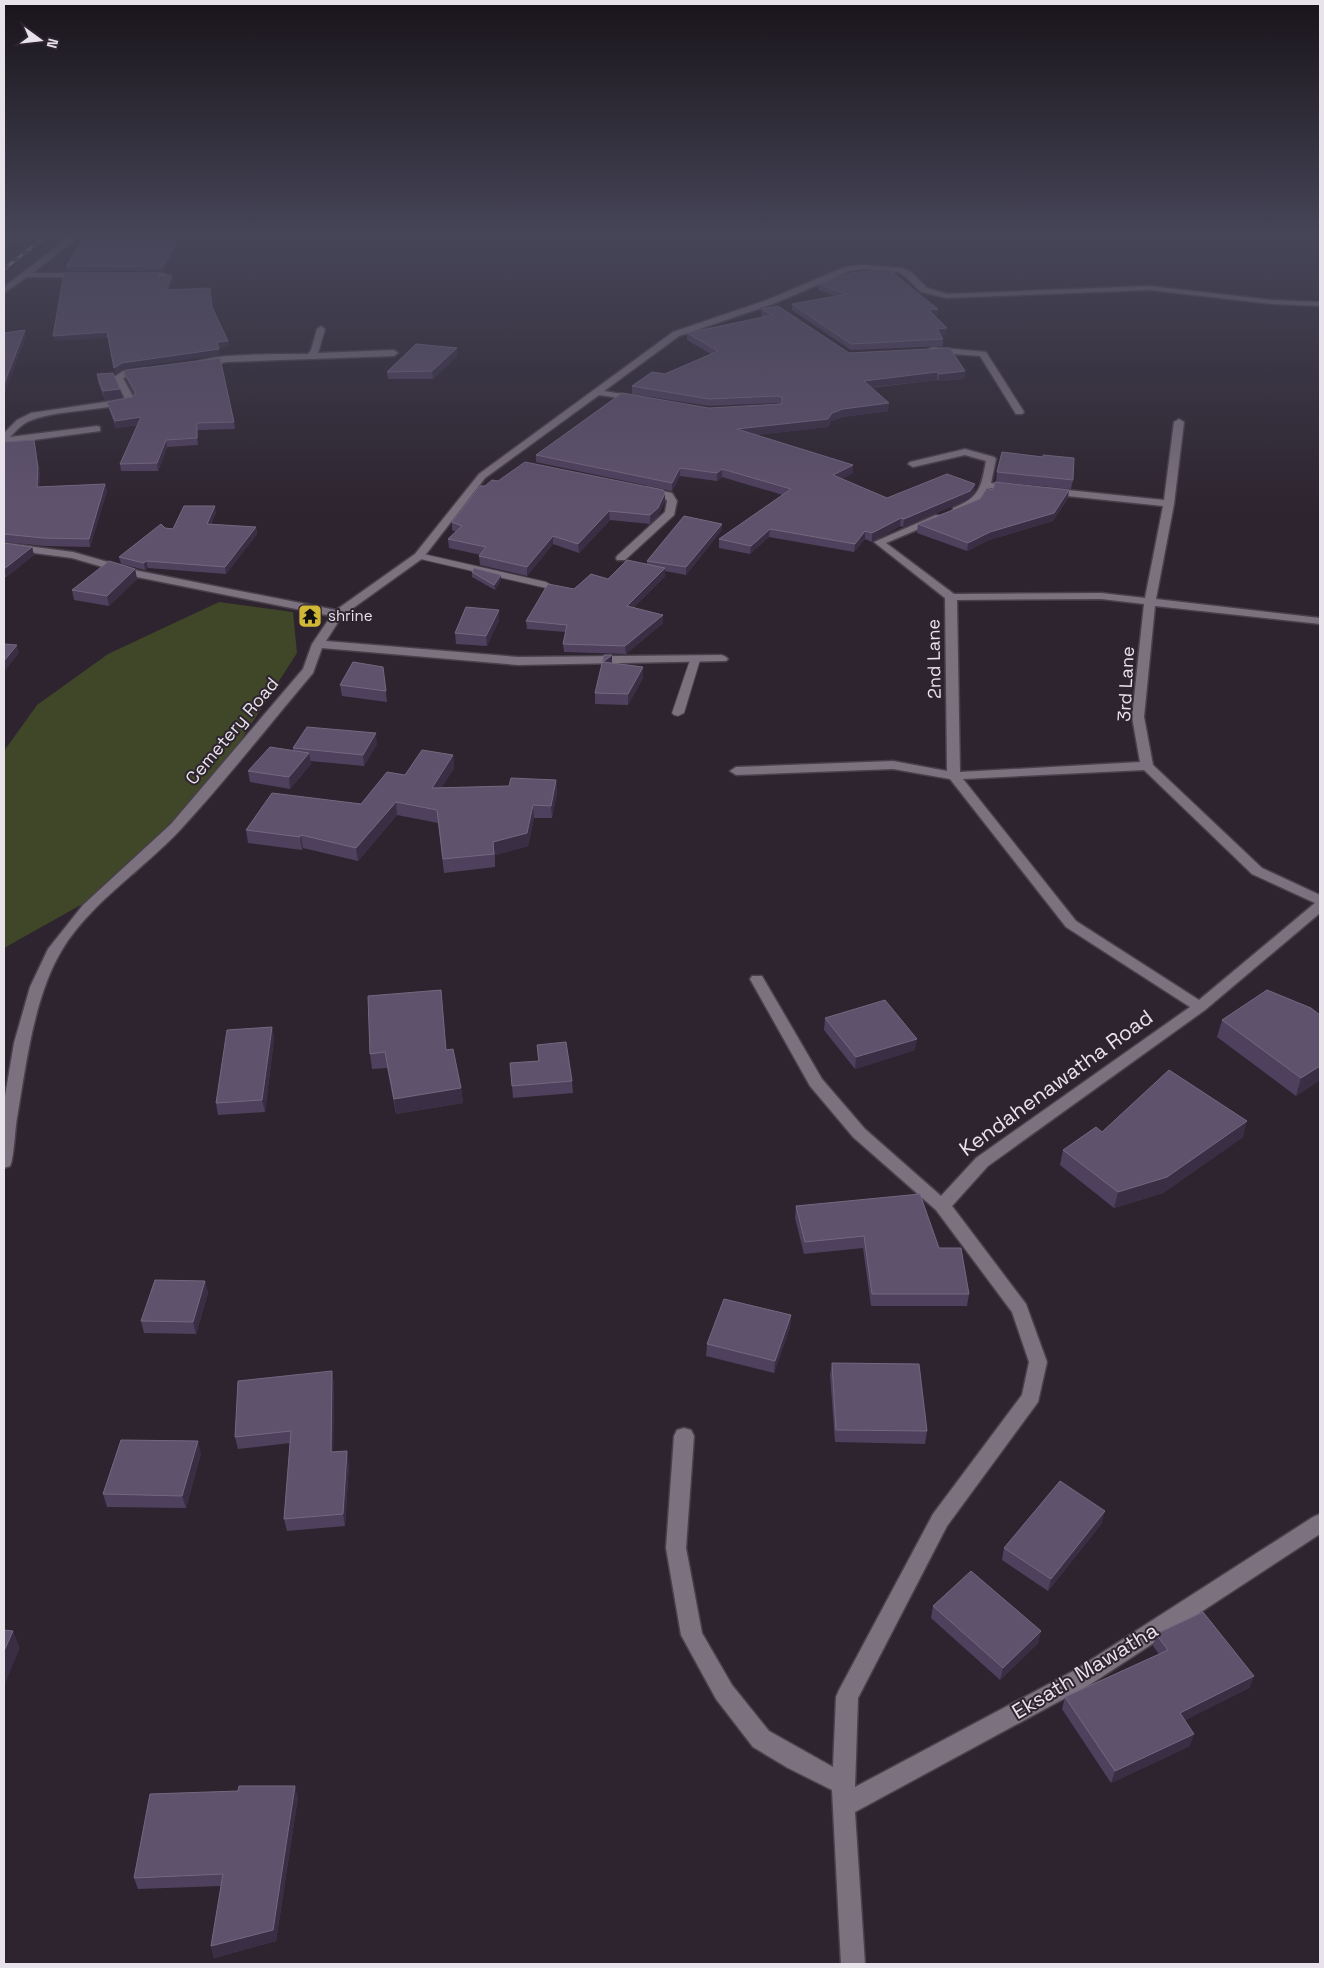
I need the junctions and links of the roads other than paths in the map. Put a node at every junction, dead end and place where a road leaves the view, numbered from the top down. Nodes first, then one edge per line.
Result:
1 (696, 328) edge
2 (321, 329) dead end
3 (920, 351) edge
4 (394, 353) dead end
5 (311, 355) junction
6 (190, 364) edge
7 (154, 369) edge
8 (597, 392) junction
9 (644, 400) edge
10 (1019, 412) dead end
11 (1179, 422) dead end
12 (97, 429) dead end
13 (4, 440) edge
14 (913, 464) dead end
15 (986, 485) junction
16 (636, 488) edge
17 (1169, 504) junction
18 (4, 546) edge
19 (420, 556) junction
20 (620, 558) dead end
21 (546, 586) edge
22 (950, 596) junction
23 (1150, 601) junction
24 (338, 614) junction
25 (1320, 621) edge
26 (318, 644) junction
27 (722, 659) dead end
28 (695, 660) junction
29 (678, 713) dead end
30 (1147, 766) junction
31 (736, 771) dead end
32 (954, 776) junction
33 (1320, 900) edge
34 (1320, 906) edge
35 (757, 979) dead end
36 (1200, 1007) junction
37 (4, 1162) edge
38 (942, 1206) junction
39 (684, 1436) dead end
40 (1320, 1523) edge
41 (844, 1784) junction
42 (843, 1806) junction
43 (853, 1964) edge

1 - 8 street
2 - 5 street
3 - 10 street
4 - 5 street
5 - 6 street
7 - 13 street
8 - 9 street
8 - 19 street
11 - 17 street, 3rd Lane
12 - 13 street
14 - 15 street
15 - 17 street
15 - 22 street, 2nd Lane
16 - 20 street
17 - 23 street, 3rd Lane
18 - 24 street
19 - 21 lane
19 - 24 street
22 - 23 street
22 - 32 street, 2nd Lane
23 - 25 street
23 - 30 street, 3rd Lane
24 - 26 street, Cemetery Road
26 - 28 street
26 - 37 street, Cemetery Road
27 - 28 street
28 - 29 lane
30 - 32 street
30 - 33 street
31 - 32 street
32 - 36 street
34 - 36 street, Kendahenawatha Road
35 - 38 street
36 - 38 street, Kendahenawatha Road
38 - 41 street
39 - 41 street
40 - 42 street, Eksath Mawatha
41 - 42 street
42 - 43 street

